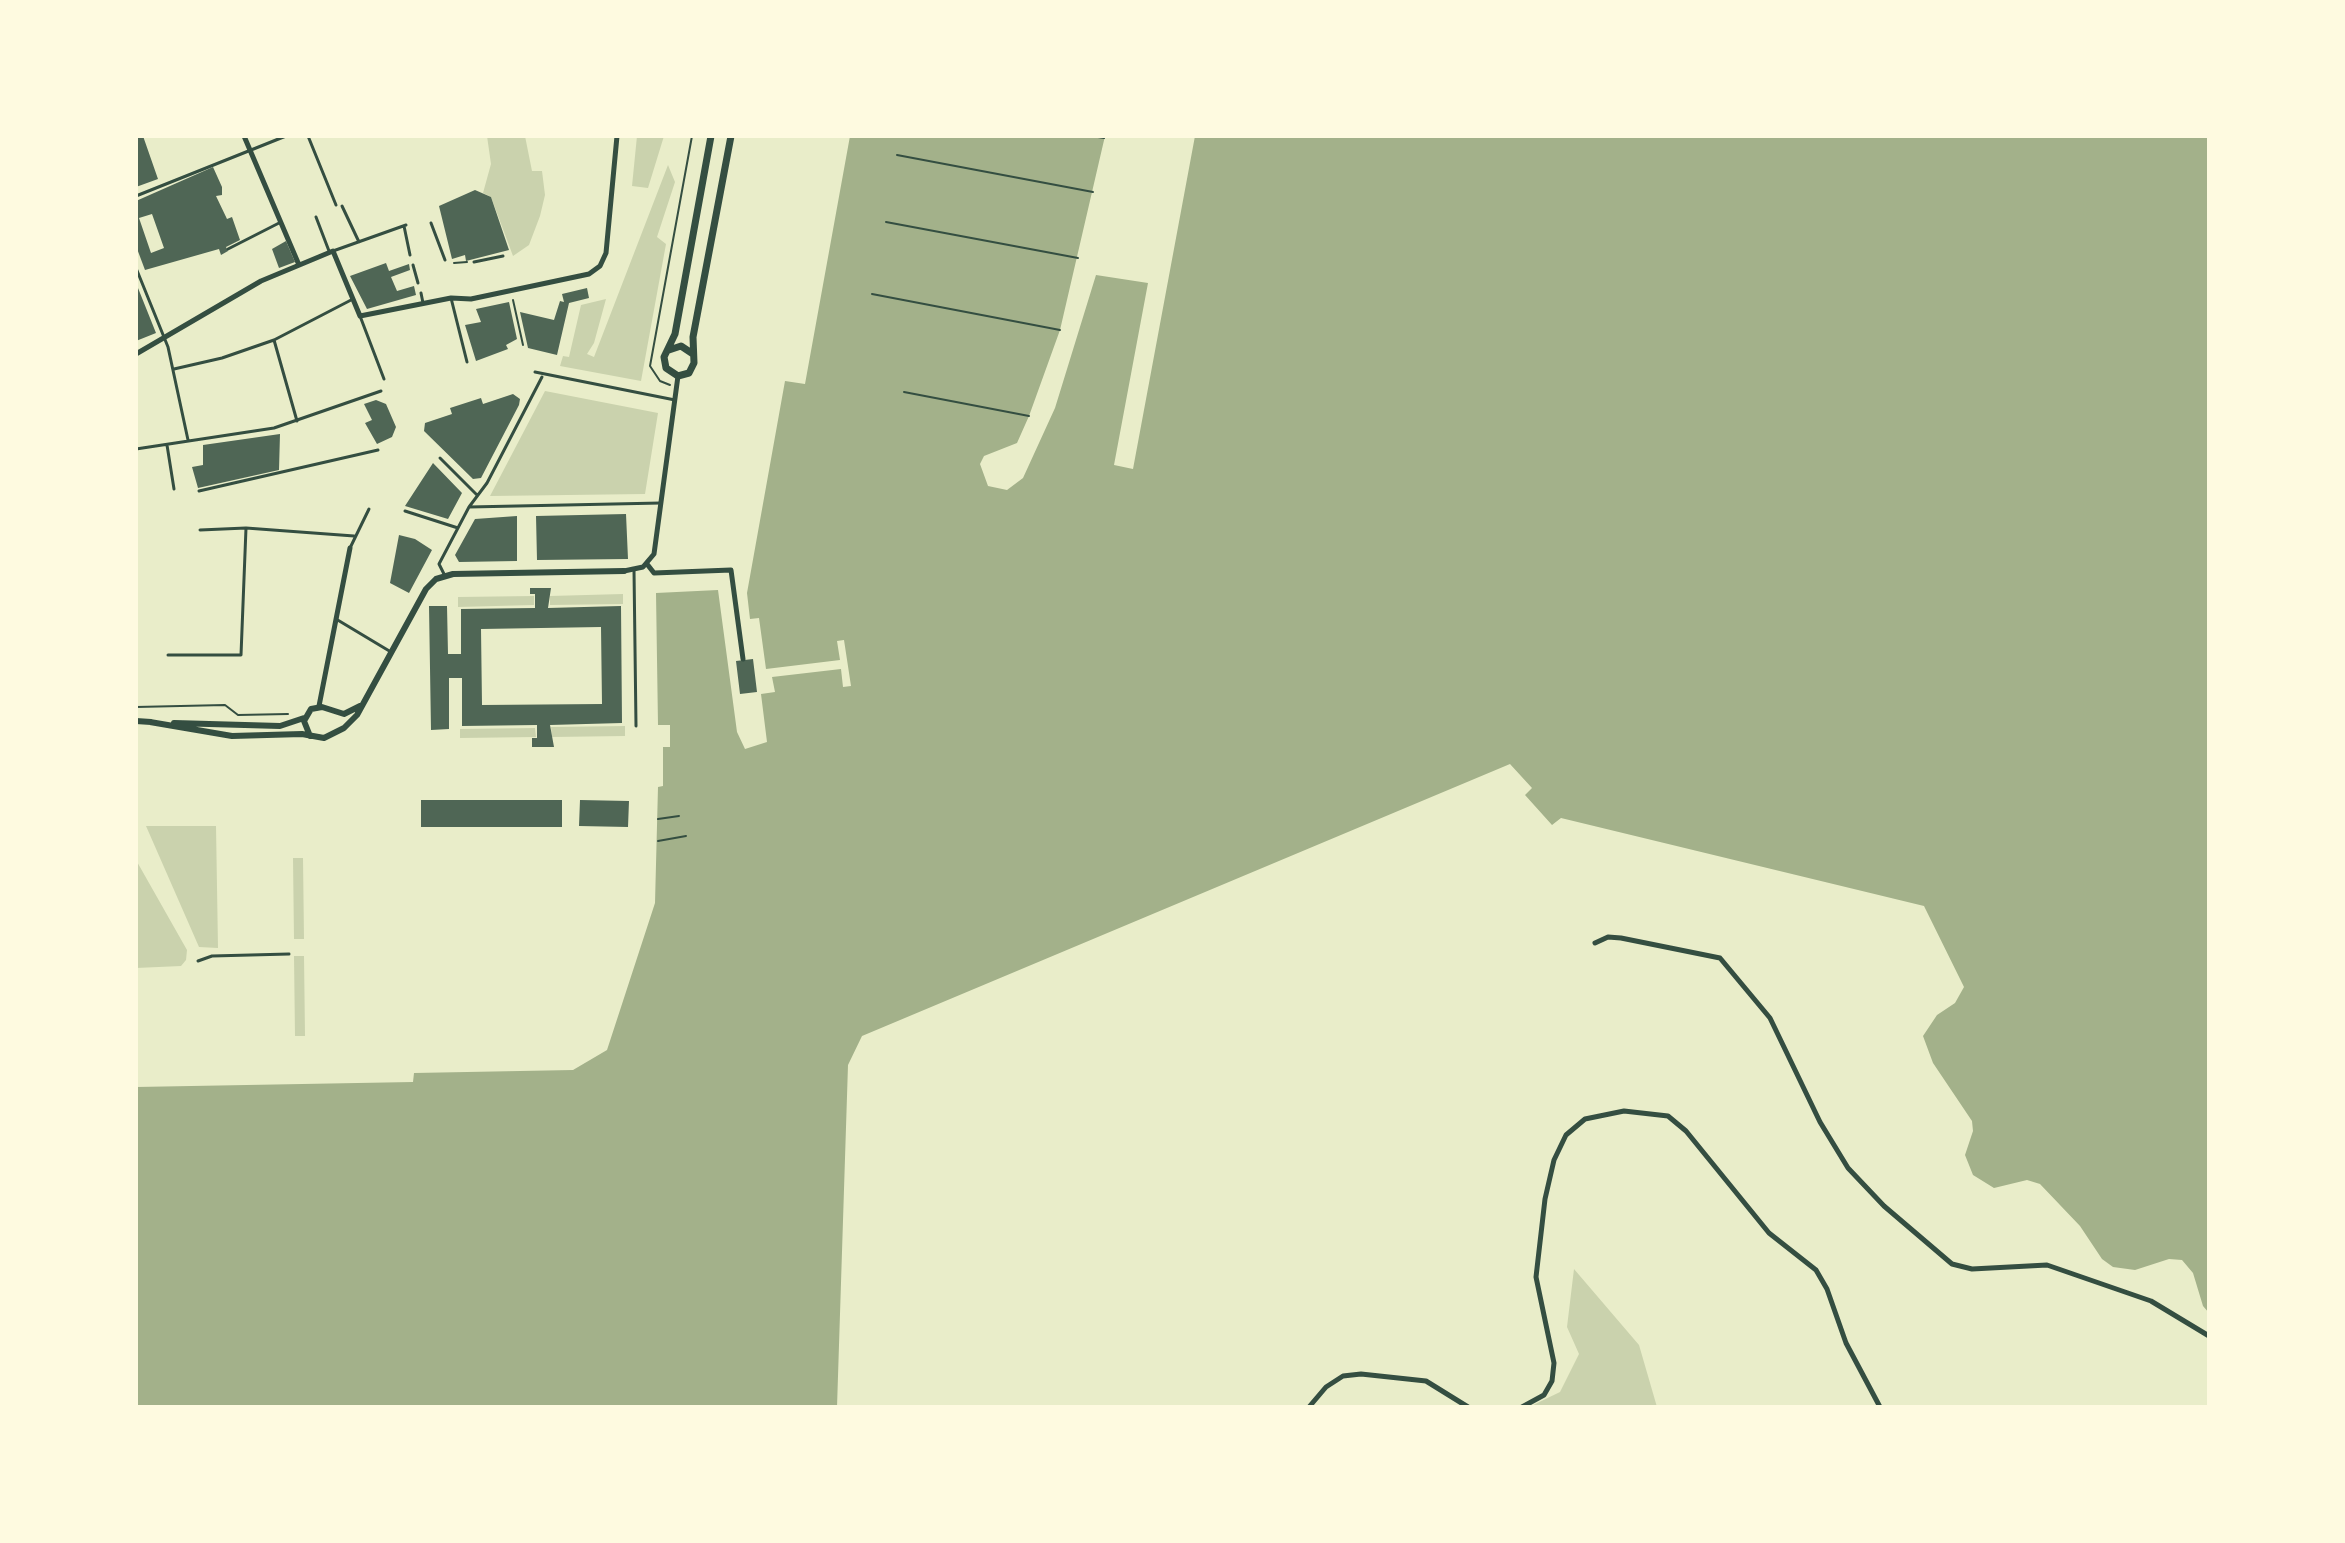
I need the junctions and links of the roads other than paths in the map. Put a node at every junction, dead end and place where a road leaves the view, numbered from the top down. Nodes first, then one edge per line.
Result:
1 (244, 136) edge
2 (286, 136) edge
3 (308, 136) edge
4 (617, 136) edge
5 (711, 136) edge
6 (731, 136) edge
7 (251, 148) junction
8 (136, 196) edge
9 (336, 205) dead end
10 (342, 206) dead end
11 (316, 217) dead end
12 (281, 222) junction
13 (431, 223) dead end
14 (359, 242) junction
15 (228, 249) dead end
16 (332, 252) junction
17 (410, 255) dead end
18 (503, 256) dead end
19 (445, 260) road end
20 (474, 262) road end
21 (299, 265) junction
22 (413, 265) dead end
23 (136, 268) edge
24 (418, 283) dead end
25 (421, 293) dead end
26 (451, 298) junction
27 (353, 299) junction
28 (423, 303) junction
29 (360, 316) junction
30 (163, 339) junction
31 (274, 340) junction
32 (669, 350) junction
33 (136, 354) edge
34 (694, 356) junction
35 (467, 362) dead end
36 (174, 369) junction
37 (535, 372) dead end
38 (678, 376) junction
39 (542, 377) junction
40 (384, 379) dead end
41 (381, 391) dead end
42 (675, 400) junction
43 (297, 422) junction
44 (188, 442) junction
45 (167, 445) junction
46 (136, 449) edge
47 (378, 450) dead end
48 (440, 458) dead end
49 (174, 489) dead end
50 (199, 491) dead end
51 (478, 495) junction
52 (661, 503) junction
53 (469, 507) junction
54 (369, 509) dead end
55 (405, 511) dead end
56 (246, 528) junction
57 (458, 528) junction
58 (200, 530) dead end
59 (354, 536) junction
60 (350, 548) joint
61 (647, 564) junction
62 (634, 570) junction
63 (624, 571) joint
64 (445, 576) junction
65 (336, 619) junction
66 (392, 653) junction
67 (168, 655) dead end
68 (743, 659) dead end
69 (370, 694) junction
70 (319, 706) junction
71 (331, 710) junction
72 (307, 714) junction
73 (136, 721) edge
74 (150, 722) junction
75 (636, 726) dead end
76 (329, 736) junction
77 (313, 737) junction
78 (1595, 943) dead end
79 (289, 954) dead end
80 (198, 961) dead end
81 (2209, 1336) edge
82 (1309, 1407) edge
83 (1468, 1407) edge
84 (1522, 1407) edge
85 (1880, 1407) edge

1 - 7 street
2 - 7 street
3 - 9 street
4 - 26 street
5 - 32 main road
6 - 34 main road
7 - 8 street
7 - 12 street
10 - 14 street
11 - 16 street
12 - 15 street
12 - 21 street
13 - 19 street
14 - 16 street
14 - 17 street
16 - 21 street
16 - 27 street
18 - 20 street
21 - 30 street
22 - 24 street
23 - 30 street
25 - 28 street
26 - 28 street
26 - 35 street
27 - 29 street
27 - 31 street
28 - 29 street
29 - 40 street
30 - 33 street
30 - 36 street
31 - 36 street
31 - 43 street
32 - 34 main road
32 - 38 main road
34 - 38 main road
36 - 44 street
37 - 39 street
38 - 42 street
39 - 42 street
39 - 51 street
41 - 43 street
42 - 52 street
43 - 44 street
44 - 45 street
45 - 46 street
45 - 49 street
47 - 50 street
48 - 51 street
51 - 53 street
52 - 53 street
52 - 61 street
53 - 57 street
54 - 59 street
55 - 57 street
56 - 58 street
56 - 59 street
56 - 67 street
57 - 64 street
59 - 60 street
60 - 65 street
61 - 62 street
61 - 68 street
62 - 63 street
62 - 75 street
63 - 64 main road
64 - 66 main road
65 - 66 street
65 - 70 street
66 - 69 main road
69 - 71 main road
69 - 76 main road
70 - 71 main road
70 - 72 main road
71 - 76 main road
72 - 74 main road
72 - 77 main road
73 - 74 main road
74 - 77 main road
76 - 77 main road
78 - 81 street
79 - 80 street
82 - 83 street
84 - 85 street

